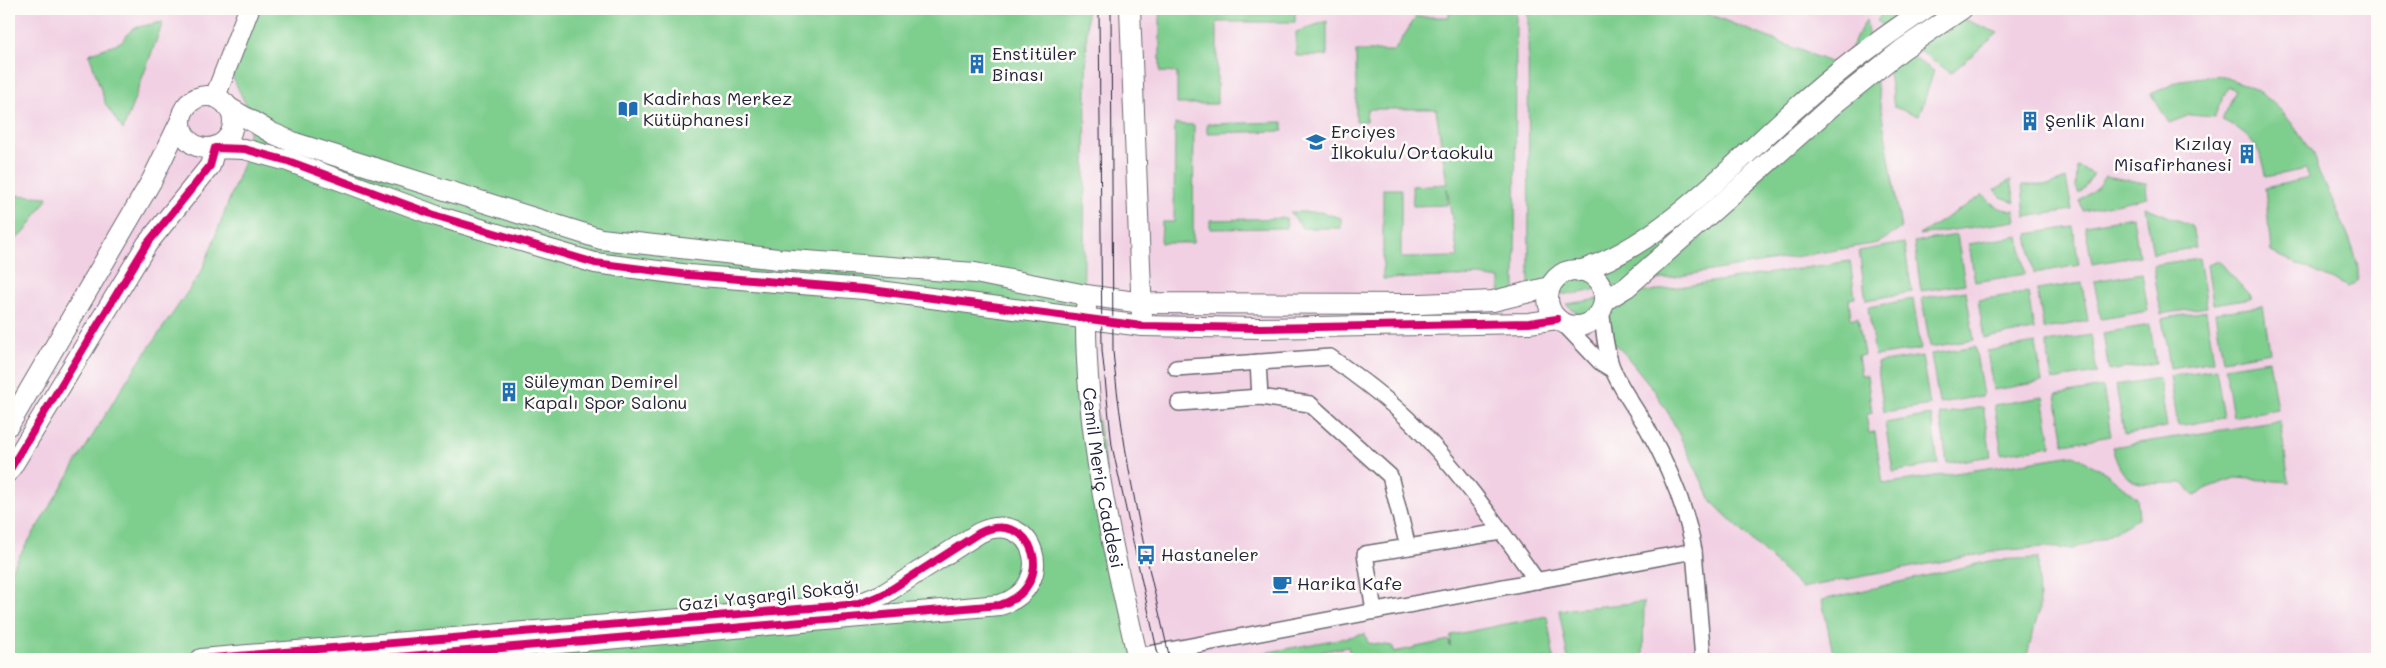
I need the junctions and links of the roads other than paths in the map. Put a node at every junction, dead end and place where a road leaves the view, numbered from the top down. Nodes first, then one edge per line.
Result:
1 (249, 9) edge
2 (1130, 9) edge
3 (1925, 9) edge
4 (1962, 9) edge
5 (222, 102) junction
6 (180, 122) junction
7 (215, 148) junction
8 (1579, 270) junction
9 (1550, 287) junction
10 (1086, 295) junction
11 (1142, 303) junction
12 (1602, 305) junction
13 (1086, 319) junction
14 (1561, 321) junction
15 (1142, 326) junction
16 (61, 335) junction
17 (80, 355) junction
18 (1258, 362) junction
19 (1176, 368) dead end
20 (1613, 370) junction
21 (1260, 397) junction
22 (1178, 403) dead end
23 (9, 424) edge
24 (9, 471) edge
25 (1502, 532) junction
26 (1408, 547) junction
27 (1694, 551) junction
28 (1537, 581) junction
29 (1374, 611) junction
30 (1138, 657) edge
31 (201, 659) edge
32 (375, 659) edge
33 (1703, 659) edge

1 - 5 street
2 - 11 street
3 - 8 street
4 - 12 street
5 - 6 street
5 - 7 street
5 - 10 street
6 - 7 street
6 - 16 street
7 - 13 street
7 - 17 street
8 - 9 street
8 - 12 street
9 - 11 street
9 - 14 street
10 - 11 street
10 - 13 street, Cemil Meriç Caddesi
11 - 15 street
12 - 14 street
12 - 20 street
13 - 15 street
13 - 30 street, Cemil Meriç Caddesi
14 - 15 street
14 - 20 street
16 - 17 street
16 - 23 street
17 - 24 street
18 - 19 street
18 - 21 street
18 - 25 street
20 - 27 street
21 - 22 street
21 - 26 street
25 - 26 street
25 - 28 street
26 - 29 street
27 - 28 street
27 - 33 street
28 - 29 street
29 - 30 street
31 - 32 street, Gazi Yaşargil Sokağı

